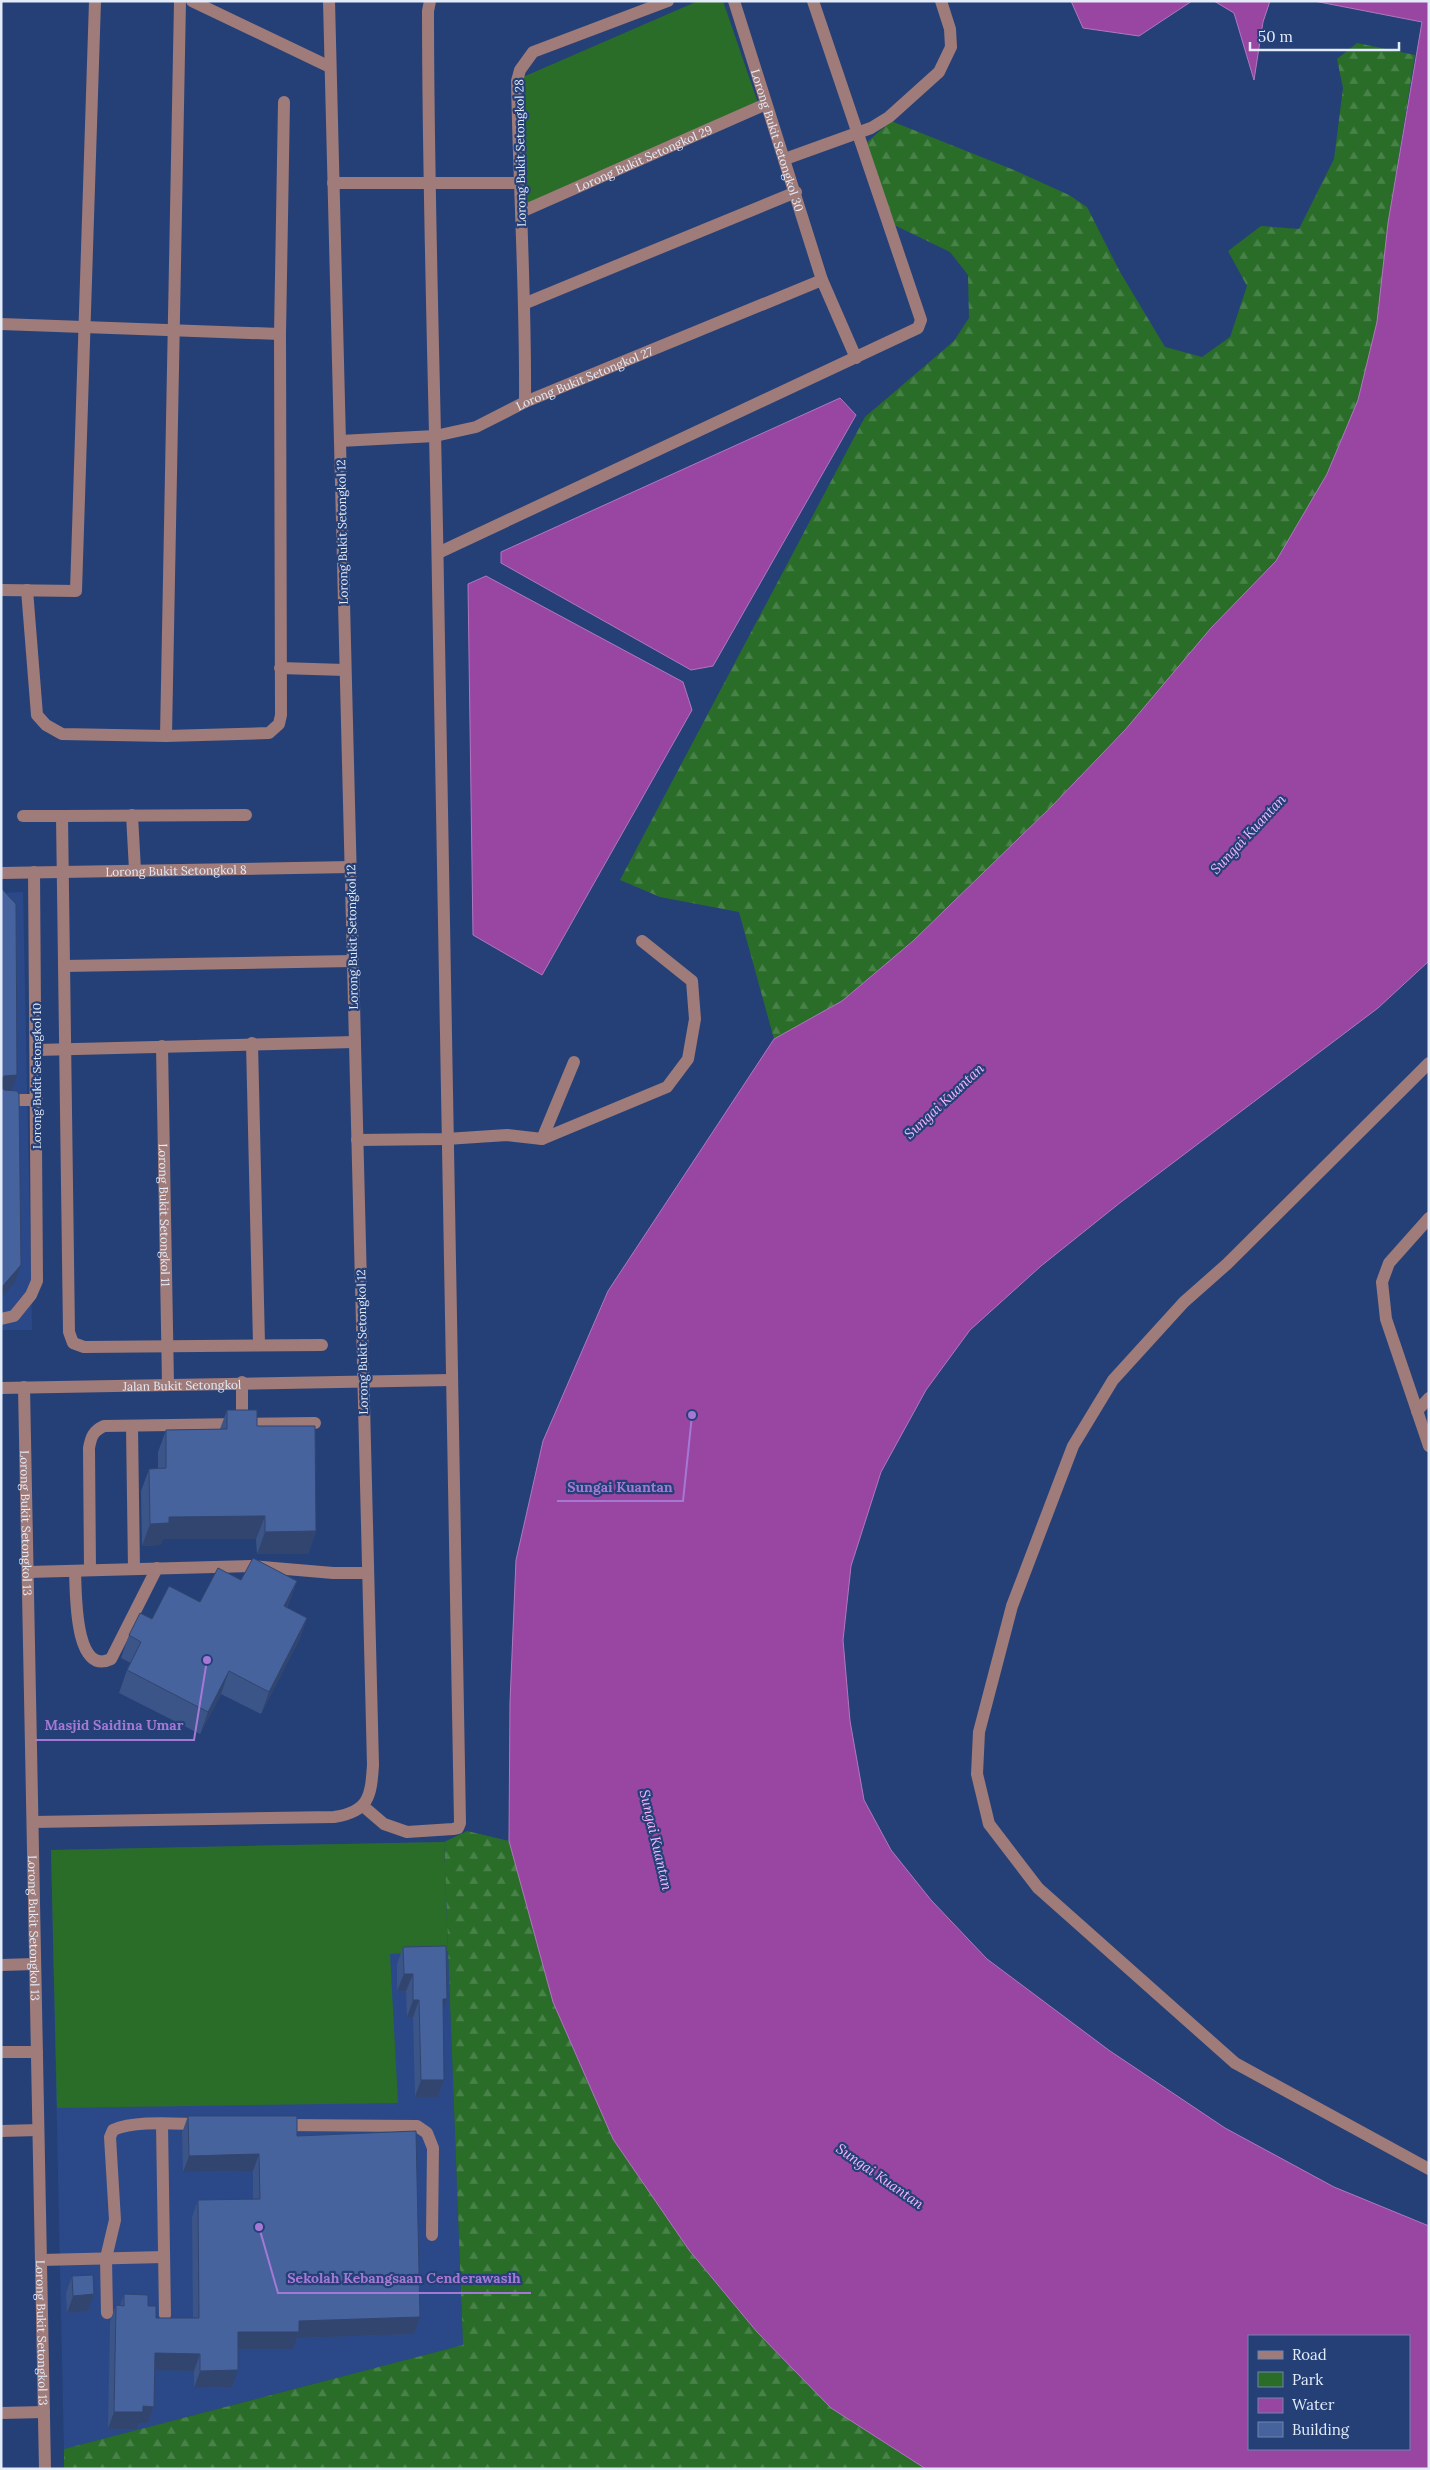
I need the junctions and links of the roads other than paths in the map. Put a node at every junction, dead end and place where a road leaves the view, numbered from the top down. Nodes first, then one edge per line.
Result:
1 (95, 1) edge
2 (180, 1) edge
3 (328, 1) edge
4 (430, 1) edge
5 (668, 1) edge
6 (734, 1) edge
7 (813, 1) edge
8 (941, 1) edge
9 (197, 2) edge
10 (330, 67) junction
11 (284, 102) dead end
12 (766, 104) junction
13 (858, 132) junction
14 (784, 159) junction
15 (333, 183) junction
16 (519, 183) junction
17 (428, 184) junction
18 (796, 192) junction
19 (521, 212) junction
20 (822, 280) junction
21 (526, 303) junction
22 (1, 324) edge
23 (85, 327) junction
24 (173, 330) junction
25 (280, 334) junction
26 (856, 358) junction
27 (526, 402) junction
28 (436, 436) junction
29 (340, 440) junction
30 (438, 552) junction
31 (1, 590) edge
32 (27, 590) junction
33 (280, 668) junction
34 (345, 670) junction
35 (166, 736) junction
36 (246, 815) dead end
37 (23, 816) dead end
38 (62, 816) junction
39 (132, 816) junction
40 (350, 867) junction
41 (63, 870) junction
42 (135, 870) junction
43 (34, 872) junction
44 (1, 873) edge
45 (642, 942) dead end
46 (353, 961) junction
47 (64, 966) junction
48 (355, 1042) junction
49 (252, 1043) junction
50 (162, 1046) junction
51 (66, 1049) junction
52 (36, 1050) junction
53 (574, 1062) dead end
54 (1429, 1063) edge
55 (1, 1100) edge
56 (37, 1100) junction
57 (446, 1139) junction
58 (542, 1139) junction
59 (357, 1140) junction
60 (1429, 1218) edge
61 (1, 1319) edge
62 (167, 1344) junction
63 (259, 1344) junction
64 (322, 1345) dead end
65 (363, 1380) junction
66 (451, 1380) junction
67 (242, 1382) junction
68 (168, 1384) junction
69 (24, 1387) junction
70 (1, 1388) edge
71 (1429, 1398) edge
72 (1417, 1411) junction
73 (315, 1423) dead end
74 (242, 1424) junction
75 (132, 1426) junction
76 (1429, 1446) edge
77 (157, 1568) junction
78 (134, 1569) junction
79 (90, 1570) junction
80 (75, 1571) junction
81 (28, 1572) junction
82 (368, 1573) junction
83 (363, 1806) junction
84 (32, 1822) junction
85 (1, 1964) edge
86 (35, 1964) junction
87 (1, 2052) edge
88 (37, 2052) junction
89 (162, 2124) junction
90 (211, 2124) edge
91 (270, 2125) edge
92 (38, 2130) junction
93 (1, 2131) edge
94 (1429, 2169) edge
95 (432, 2235) dead end
96 (164, 2257) junction
97 (106, 2258) junction
98 (41, 2260) junction
99 (107, 2313) dead end
100 (165, 2315) dead end
101 (44, 2412) junction
102 (1, 2413) edge
103 (45, 2469) edge

1 - 23 street
2 - 24 street
3 - 10 street
4 - 17 street
5 - 16 street, Lorong Bukit Setongkol 28
6 - 12 street, Lorong Bukit Setongkol 30
7 - 13 street
8 - 13 street
9 - 10 street
10 - 15 street, Lorong Bukit Setongkol 12
11 - 25 street
12 - 14 street, Lorong Bukit Setongkol 30
12 - 19 street, Lorong Bukit Setongkol 29
13 - 14 street
13 - 26 street
14 - 18 street, Lorong Bukit Setongkol 30
15 - 17 street
15 - 29 street, Lorong Bukit Setongkol 12
16 - 17 street
16 - 19 street, Lorong Bukit Setongkol 28
17 - 28 street
18 - 20 street, Lorong Bukit Setongkol 30
18 - 21 street
19 - 21 street, Lorong Bukit Setongkol 28
20 - 26 street, Lorong Bukit Setongkol 30
20 - 27 street, Lorong Bukit Setongkol 27
21 - 27 street, Lorong Bukit Setongkol 28
22 - 23 street
23 - 24 street
23 - 32 street
24 - 25 street
24 - 35 street
25 - 33 street
26 - 30 street
27 - 28 street, Lorong Bukit Setongkol 27
28 - 29 street, Lorong Bukit Setongkol 27
28 - 30 street
29 - 34 street, Lorong Bukit Setongkol 12
30 - 57 street
31 - 32 street
32 - 35 street
33 - 34 street
33 - 35 street
34 - 40 street, Lorong Bukit Setongkol 12
36 - 39 street
37 - 38 street
38 - 39 street
38 - 41 street
39 - 42 street
40 - 42 street, Lorong Bukit Setongkol 8
40 - 46 street, Lorong Bukit Setongkol 12
41 - 42 street, Lorong Bukit Setongkol 8
41 - 43 street, Lorong Bukit Setongkol 8
41 - 47 street
43 - 44 street, Lorong Bukit Setongkol 8
43 - 52 street, Lorong Bukit Setongkol 10
45 - 58 street
46 - 47 street
46 - 48 street, Lorong Bukit Setongkol 12
47 - 51 street
48 - 49 street
48 - 59 street, Lorong Bukit Setongkol 12
49 - 50 street
49 - 63 street
50 - 51 street
50 - 62 street, Lorong Bukit Setongkol 11
51 - 52 street
51 - 62 street
52 - 56 street, Lorong Bukit Setongkol 10
53 - 58 street
54 - 94 street
55 - 56 street
56 - 61 street, Lorong Bukit Setongkol 10
57 - 58 street
57 - 59 street
57 - 66 street
59 - 65 street, Lorong Bukit Setongkol 12
60 - 72 street
62 - 63 street
62 - 68 street, Lorong Bukit Setongkol 11
63 - 64 street
65 - 66 street, Jalan Bukit Setongkol
65 - 67 street, Jalan Bukit Setongkol
65 - 82 street, Lorong Bukit Setongkol 12
66 - 83 street
67 - 68 street, Jalan Bukit Setongkol
67 - 74 street
68 - 69 street, Jalan Bukit Setongkol
69 - 70 street, Jalan Bukit Setongkol
69 - 81 street, Lorong Bukit Setongkol 13
71 - 72 street
72 - 76 street
73 - 74 street
74 - 75 street
75 - 78 street
75 - 79 street
77 - 78 street
77 - 80 street
77 - 82 street
78 - 79 street
79 - 80 street
80 - 81 street
81 - 84 street, Lorong Bukit Setongkol 13
82 - 83 street, Lorong Bukit Setongkol 12
83 - 84 street
84 - 86 street, Lorong Bukit Setongkol 13
85 - 86 street
86 - 88 street, Lorong Bukit Setongkol 13
87 - 88 street
88 - 92 street, Lorong Bukit Setongkol 13
89 - 90 street
89 - 96 street
89 - 97 street
91 - 95 street
92 - 93 street
92 - 98 street, Lorong Bukit Setongkol 13
96 - 97 street
96 - 100 street
97 - 98 street
97 - 99 street
98 - 101 street, Lorong Bukit Setongkol 13
101 - 102 street
101 - 103 street, Lorong Bukit Setongkol 13

